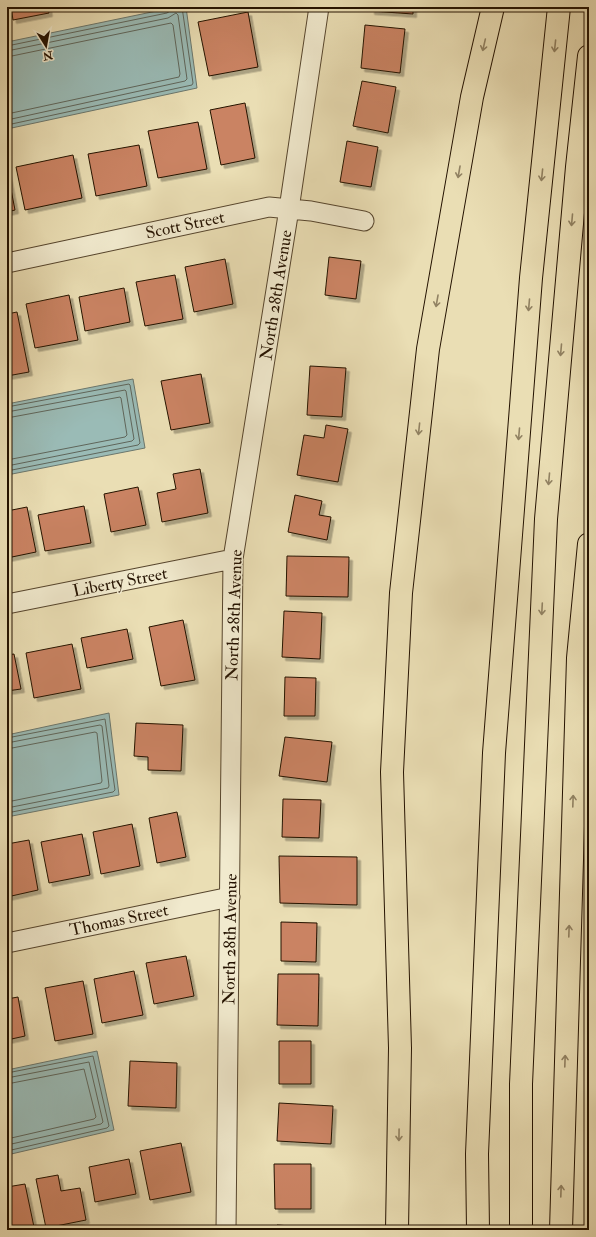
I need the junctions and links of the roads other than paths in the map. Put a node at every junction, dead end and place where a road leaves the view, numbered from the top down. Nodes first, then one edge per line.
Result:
1 (319, 7) edge
2 (493, 7) edge
3 (559, 7) edge
4 (589, 56) edge
5 (289, 209) junction
6 (364, 221) dead end
7 (7, 263) edge
8 (589, 544) edge
9 (233, 559) junction
10 (7, 604) edge
11 (230, 897) junction
12 (7, 943) edge
13 (226, 1230) edge
14 (397, 1230) edge
15 (478, 1230) edge
16 (521, 1230) edge
17 (560, 1230) edge

1 - 5 street, North 28th Avenue
2 -> 14 highway
3 -> 15 highway
4 -> 16 highway
5 - 6 street, Scott Street
5 - 7 street, Scott Street
5 - 9 street, North 28th Avenue
17 -> 8 highway
9 - 10 street, Liberty Street
9 - 11 street, North 28th Avenue
11 - 12 street, Thomas Street
11 - 13 street, North 28th Avenue

